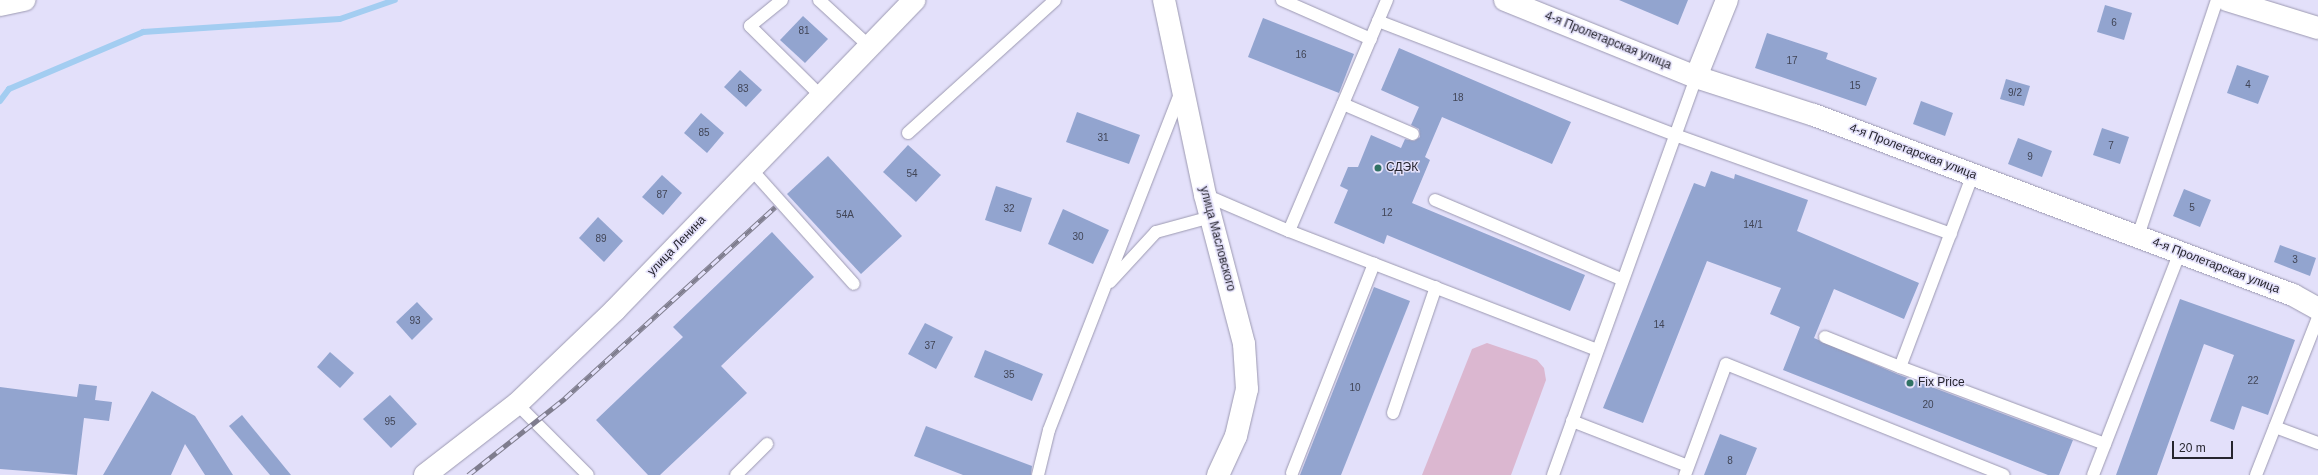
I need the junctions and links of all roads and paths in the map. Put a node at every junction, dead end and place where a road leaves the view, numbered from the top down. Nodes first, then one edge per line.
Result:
1 (24, 0) edge
2 (782, 0) edge
3 (819, 0) edge
4 (914, 0) edge
5 (1055, 0) edge
6 (1164, 0) edge
7 (1282, 0) edge
8 (1387, 0) edge
9 (1505, 0) edge
10 (1727, 0) edge
11 (2218, 0) edge
12 (2227, 0) edge
13 (0, 5) edge
14 (1378, 21) junction
15 (2318, 28) edge
16 (1370, 39) junction
17 (869, 46) junction
18 (1696, 76) junction
19 (1182, 91) junction
20 (821, 96) junction
21 (1343, 104) junction
22 (908, 133) dead end
23 (1414, 134) dead end
24 (1675, 135) junction
25 (752, 168) junction
26 (1973, 174) junction
27 (1205, 195) junction
28 (1435, 200) dead end
29 (1211, 217) junction
30 (1289, 231) junction
31 (1951, 234) junction
32 (2138, 236) junction
33 (2180, 252) junction
34 (1374, 264) junction
35 (1621, 279) junction
36 (854, 284) dead end
37 (1105, 288) junction
38 (1436, 288) junction
39 (2318, 309) edge
40 (2318, 318) edge
41 (1825, 337) dead end
42 (1597, 350) junction
43 (1900, 366) junction
44 (517, 404) junction
45 (1393, 413) dead end
46 (1572, 421) junction
47 (2275, 427) junction
48 (2318, 443) edge
49 (767, 444) dead end
50 (2105, 444) junction
51 (1687, 470) edge
52 (1292, 473) dead end
53 (425, 475) edge
54 (588, 475) edge
55 (736, 475) edge
56 (1038, 475) edge
57 (1218, 475) edge
58 (1553, 475) edge
59 (2004, 475) edge
60 (2093, 475) edge
61 (2256, 475) edge

1 - 13 street
2 - 20 lane
3 - 17 lane
4 - 17 street, улица Ленина
5 - 22 lane
6 - 19 street, улица Масловского
7 - 16 lane
8 - 14 lane
9 - 18 street, 4-я Пролетарская улица
10 - 18 street
11 - 32 lane
12 - 15 street
14 - 16 lane
14 - 24 lane
16 - 21 lane
17 - 20 street, улица Ленина
18 - 24 lane
18 - 26 street, 4-я Пролетарская улица
19 - 27 street, улица Масловского
19 - 37 lane
20 - 25 street, улица Ленина
21 - 23 lane
21 - 30 lane
24 - 31 lane
24 - 35 lane
25 - 36 lane
25 - 44 street, улица Ленина
26 - 31 lane
26 - 32 street, 4-я Пролетарская улица
27 - 29 street, улица Масловского
27 - 30 lane
28 - 35 lane
29 - 37 lane
29 - 57 street, улица Масловского
30 - 34 lane
31 - 43 lane
32 - 33 street, 4-я Пролетарская улица
33 - 39 street, 4-я Пролетарская улица
33 - 50 lane
34 - 38 lane
34 - 52 lane
35 - 42 lane
37 - 56 lane
38 - 42 lane
38 - 45 lane
40 - 47 lane
41 - 43 lane
42 - 46 lane
43 - 50 lane
44 - 53 street, улица Ленина
44 - 54 lane
46 - 51 lane
46 - 58 lane
47 - 48 lane
47 - 61 lane
49 - 55 lane
50 - 60 lane
51 - 59 lane

